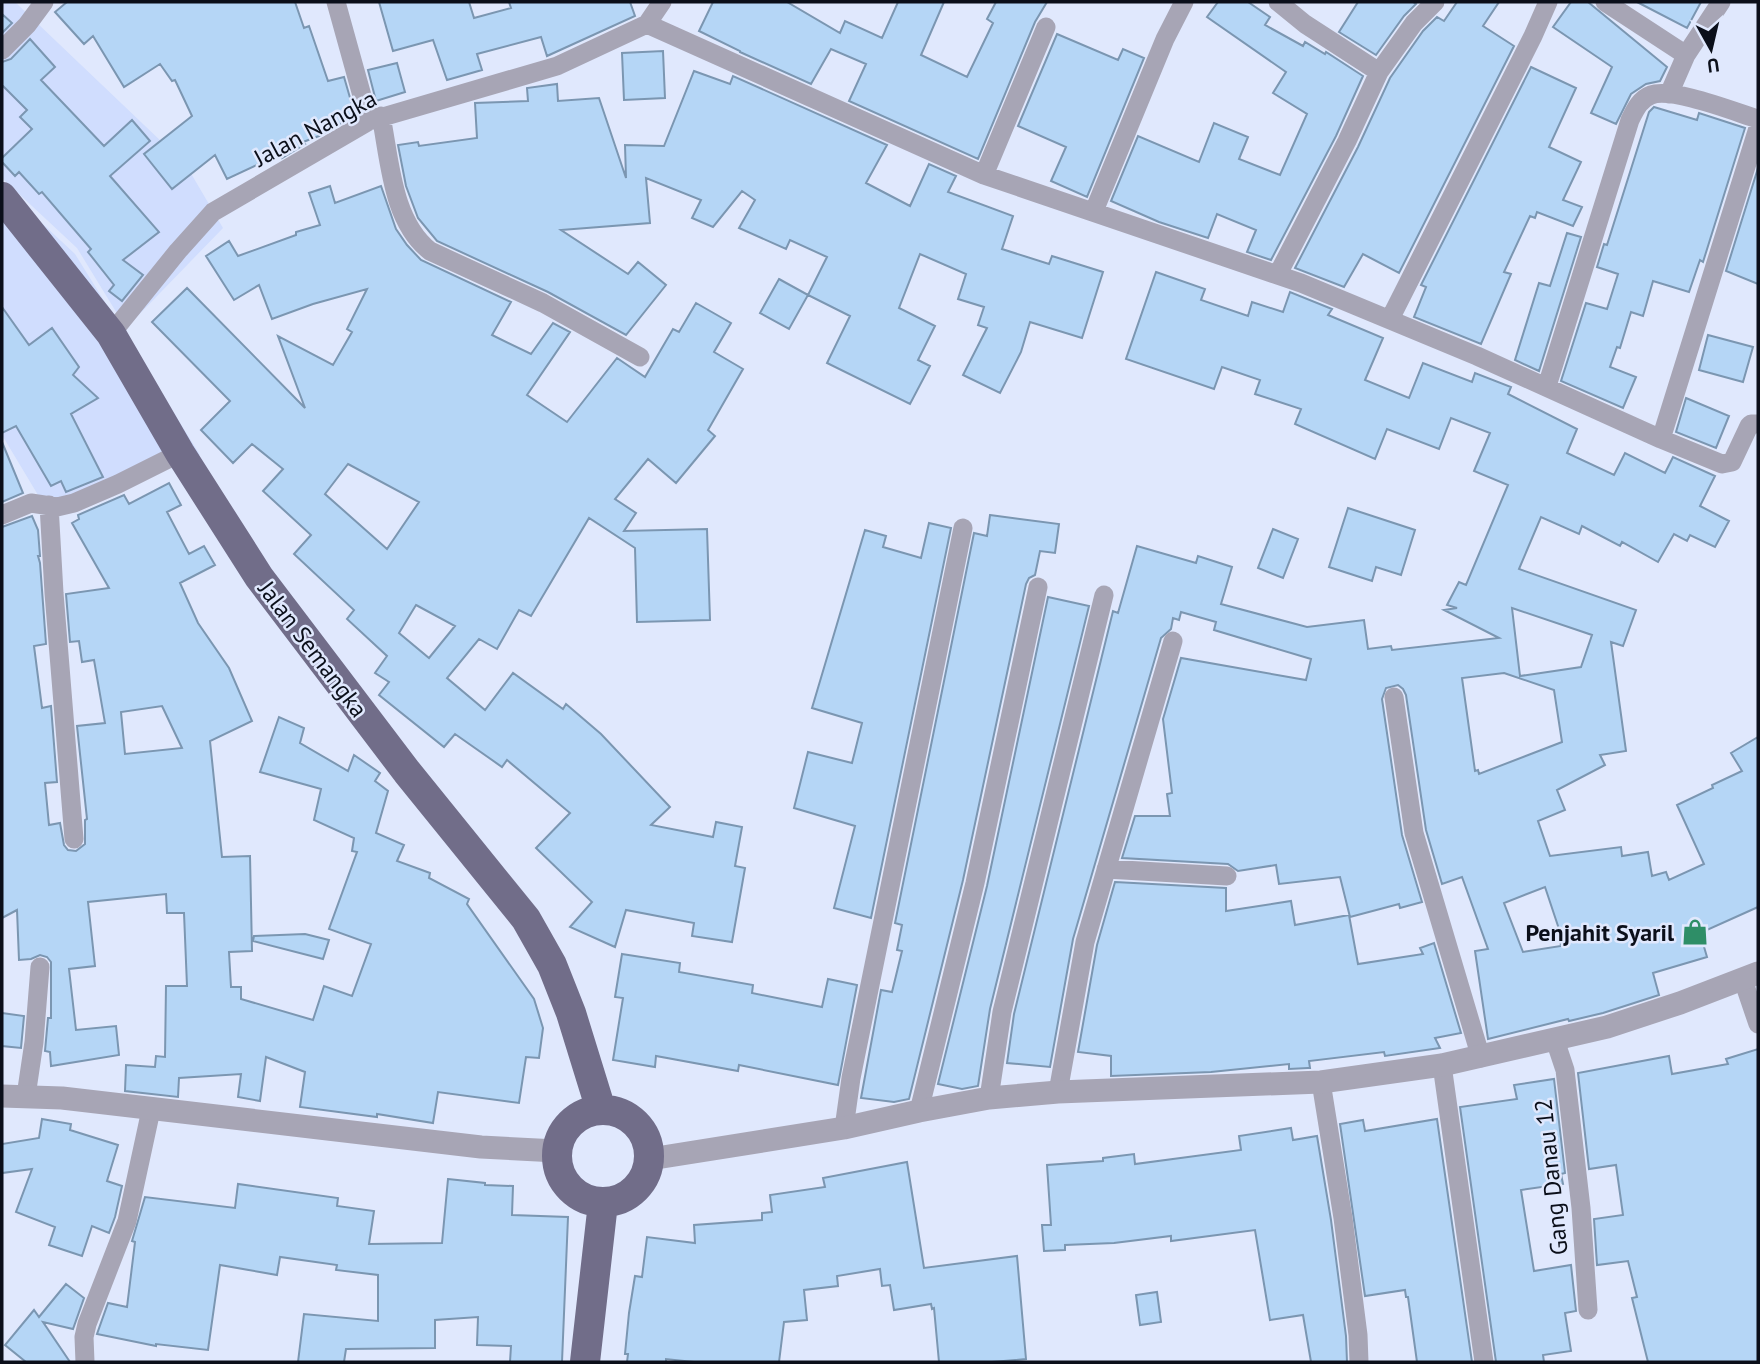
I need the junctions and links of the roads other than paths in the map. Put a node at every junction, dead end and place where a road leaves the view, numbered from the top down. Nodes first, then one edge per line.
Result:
1 (44, 2) edge
2 (336, 2) edge
3 (662, 2) edge
4 (1184, 2) edge
5 (1278, 2) edge
6 (1435, 2) edge
7 (1548, 2) edge
8 (1605, 2) edge
9 (1721, 2) edge
10 (647, 24) junction
11 (1046, 27) dead end
12 (2, 50) edge
13 (1686, 55) junction
14 (1379, 72) junction
15 (1669, 94) junction
16 (375, 118) junction
17 (1758, 119) edge
18 (1758, 128) edge
19 (985, 175) junction
20 (2, 197) edge
21 (1094, 211) junction
22 (1278, 274) junction
23 (1391, 319) junction
24 (111, 334) junction
25 (640, 357) dead end
26 (1547, 386) junction
27 (1758, 424) edge
28 (1661, 439) junction
29 (180, 453) junction
30 (49, 505) junction
31 (2, 515) edge
32 (962, 528) dead end
33 (1038, 587) dead end
34 (1104, 595) dead end
35 (1173, 641) dead end
36 (1394, 697) dead end
37 (74, 839) dead end
38 (1106, 869) junction
39 (1227, 876) dead end
40 (40, 967) dead end
41 (1751, 976) edge
42 (1758, 1024) edge
43 (1555, 1040) junction
44 (1481, 1058) junction
45 (1443, 1065) junction
46 (1321, 1082) junction
47 (1058, 1092) junction
48 (2, 1096) edge
49 (26, 1096) junction
50 (989, 1098) junction
51 (151, 1110) junction
52 (601, 1110) junction
53 (919, 1111) junction
54 (844, 1128) junction
55 (557, 1151) junction
56 (650, 1160) junction
57 (603, 1203) junction
58 (1588, 1310) dead end
59 (85, 1362) edge
60 (585, 1362) edge
61 (1359, 1362) edge
62 (1484, 1362) edge

1 - 12 street
2 - 16 street
3 - 10 street
4 - 21 street
5 - 14 street
6 - 14 street
7 - 23 street
8 - 13 street
9 - 13 street
10 - 16 street, Jalan Nangka
10 - 19 street
11 - 19 street
13 - 15 street
14 - 22 street
15 - 17 street
15 - 26 street
16 - 24 street, Jalan Nangka
16 - 25 street
18 - 28 street
19 - 21 street
20 - 24 main road, Jalan Semangka
21 - 22 street
22 - 23 street
23 - 26 street
24 - 29 main road, Jalan Semangka
26 - 28 street
27 - 28 street
29 - 30 street
29 - 52 main road, Jalan Semangka
30 - 31 street
30 - 37 street
32 - 54 street
33 - 53 street
34 - 50 street
35 - 38 street
36 - 44 street
38 - 39 street
38 - 47 street
40 - 49 street
41 - 42 street
41 - 43 street
43 - 44 street
43 - 58 street, Gang Danau 12
44 - 45 street
45 - 46 street
45 - 62 street
46 - 47 street
46 - 61 street
47 - 50 street
48 - 49 street
49 - 51 street
50 - 53 street
51 - 55 street
51 - 59 street
52 - 55 main road
52 - 56 main road
53 - 54 street
54 - 56 street
55 - 57 main road
56 - 57 main road
57 - 60 main road

